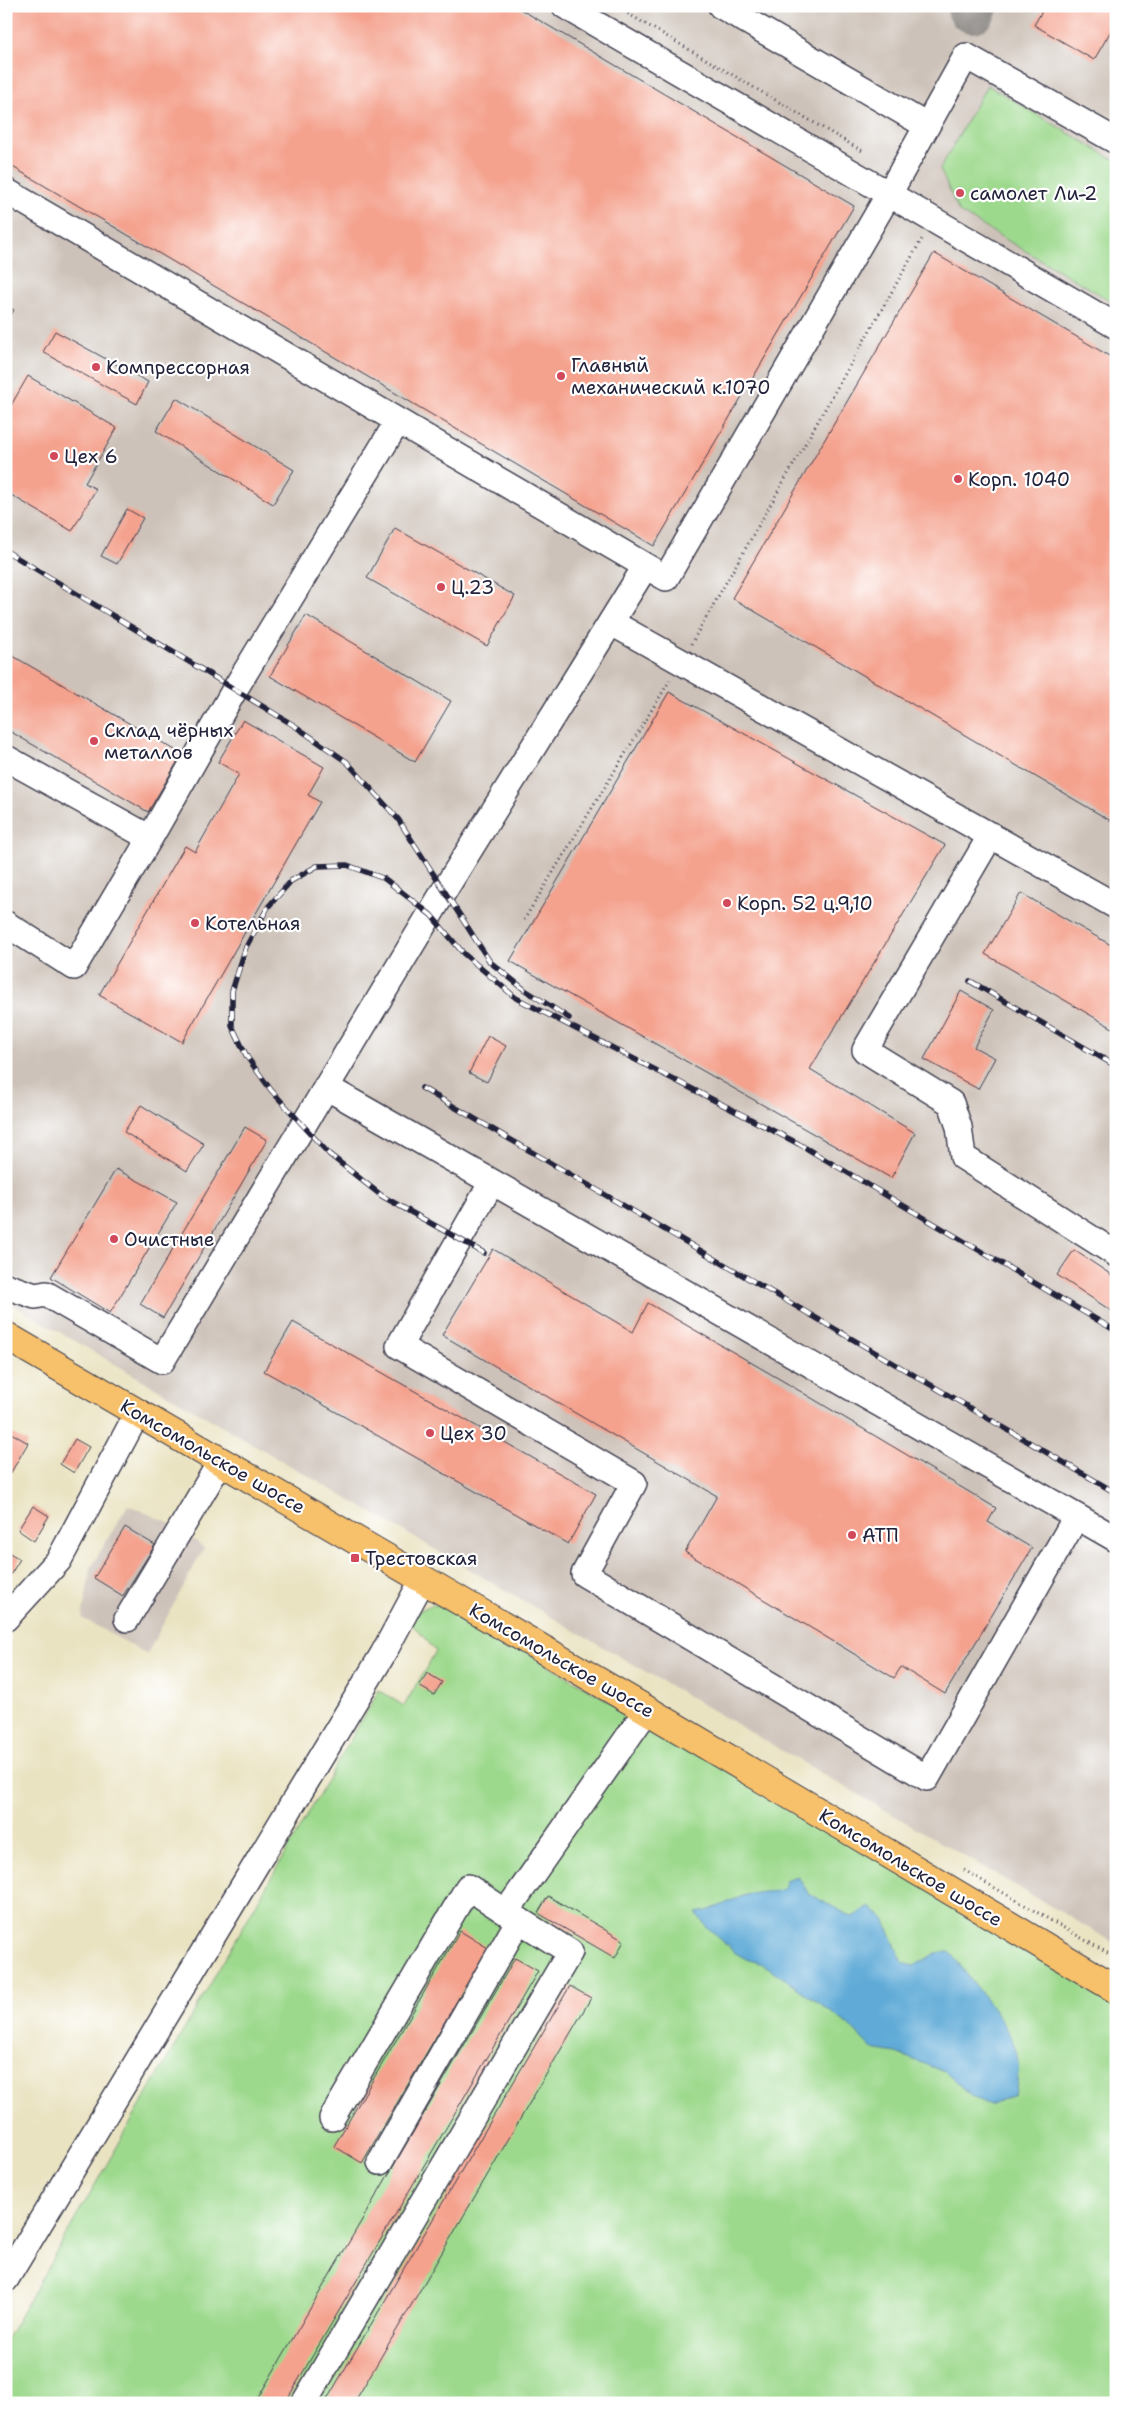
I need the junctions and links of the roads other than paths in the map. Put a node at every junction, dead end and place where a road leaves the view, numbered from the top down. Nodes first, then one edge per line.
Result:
1 (565, 6) edge
2 (721, 6) edge
3 (927, 126) junction
4 (1116, 141) edge
5 (6, 191) edge
6 (889, 194) junction
7 (1116, 326) edge
8 (398, 421) junction
9 (645, 567) junction
10 (612, 623) junction
11 (6, 758) edge
12 (991, 834) junction
13 (150, 838) junction
14 (1116, 906) edge
15 (6, 924) edge
16 (326, 1087) junction
17 (492, 1182) junction
18 (1116, 1254) edge
19 (6, 1286) edge
20 (6, 1336) edge
21 (138, 1412) junction
22 (221, 1461) junction
23 (1076, 1517) junction
24 (1116, 1539) edge
25 (423, 1579) junction
26 (6, 1618) edge
27 (127, 1619) dead end
28 (647, 1710) junction
29 (512, 1916) junction
30 (1116, 1990) edge
31 (332, 2118) dead end
32 (380, 2162) dead end
33 (6, 2279) edge
34 (304, 2403) edge

1 - 6 street
2 - 3 street
3 - 4 street
3 - 6 street
5 - 8 street
6 - 7 street
6 - 9 street
8 - 9 street
8 - 13 street
9 - 10 street
10 - 12 street
10 - 16 street
11 - 13 street
12 - 14 street
12 - 18 street
13 - 15 street
16 - 17 street
16 - 19 street
17 - 23 street
17 - 23 street
20 - 21 main road, Комсомольское шоссе
21 - 22 main road, Комсомольское шоссе
21 - 26 street
22 - 25 main road, Комсомольское шоссе
22 - 27 street
23 - 24 street
25 - 28 main road, Комсомольское шоссе
25 - 33 street
28 - 29 street
28 - 30 main road, Комсомольское шоссе
29 - 31 street
29 - 32 street
29 - 34 street

